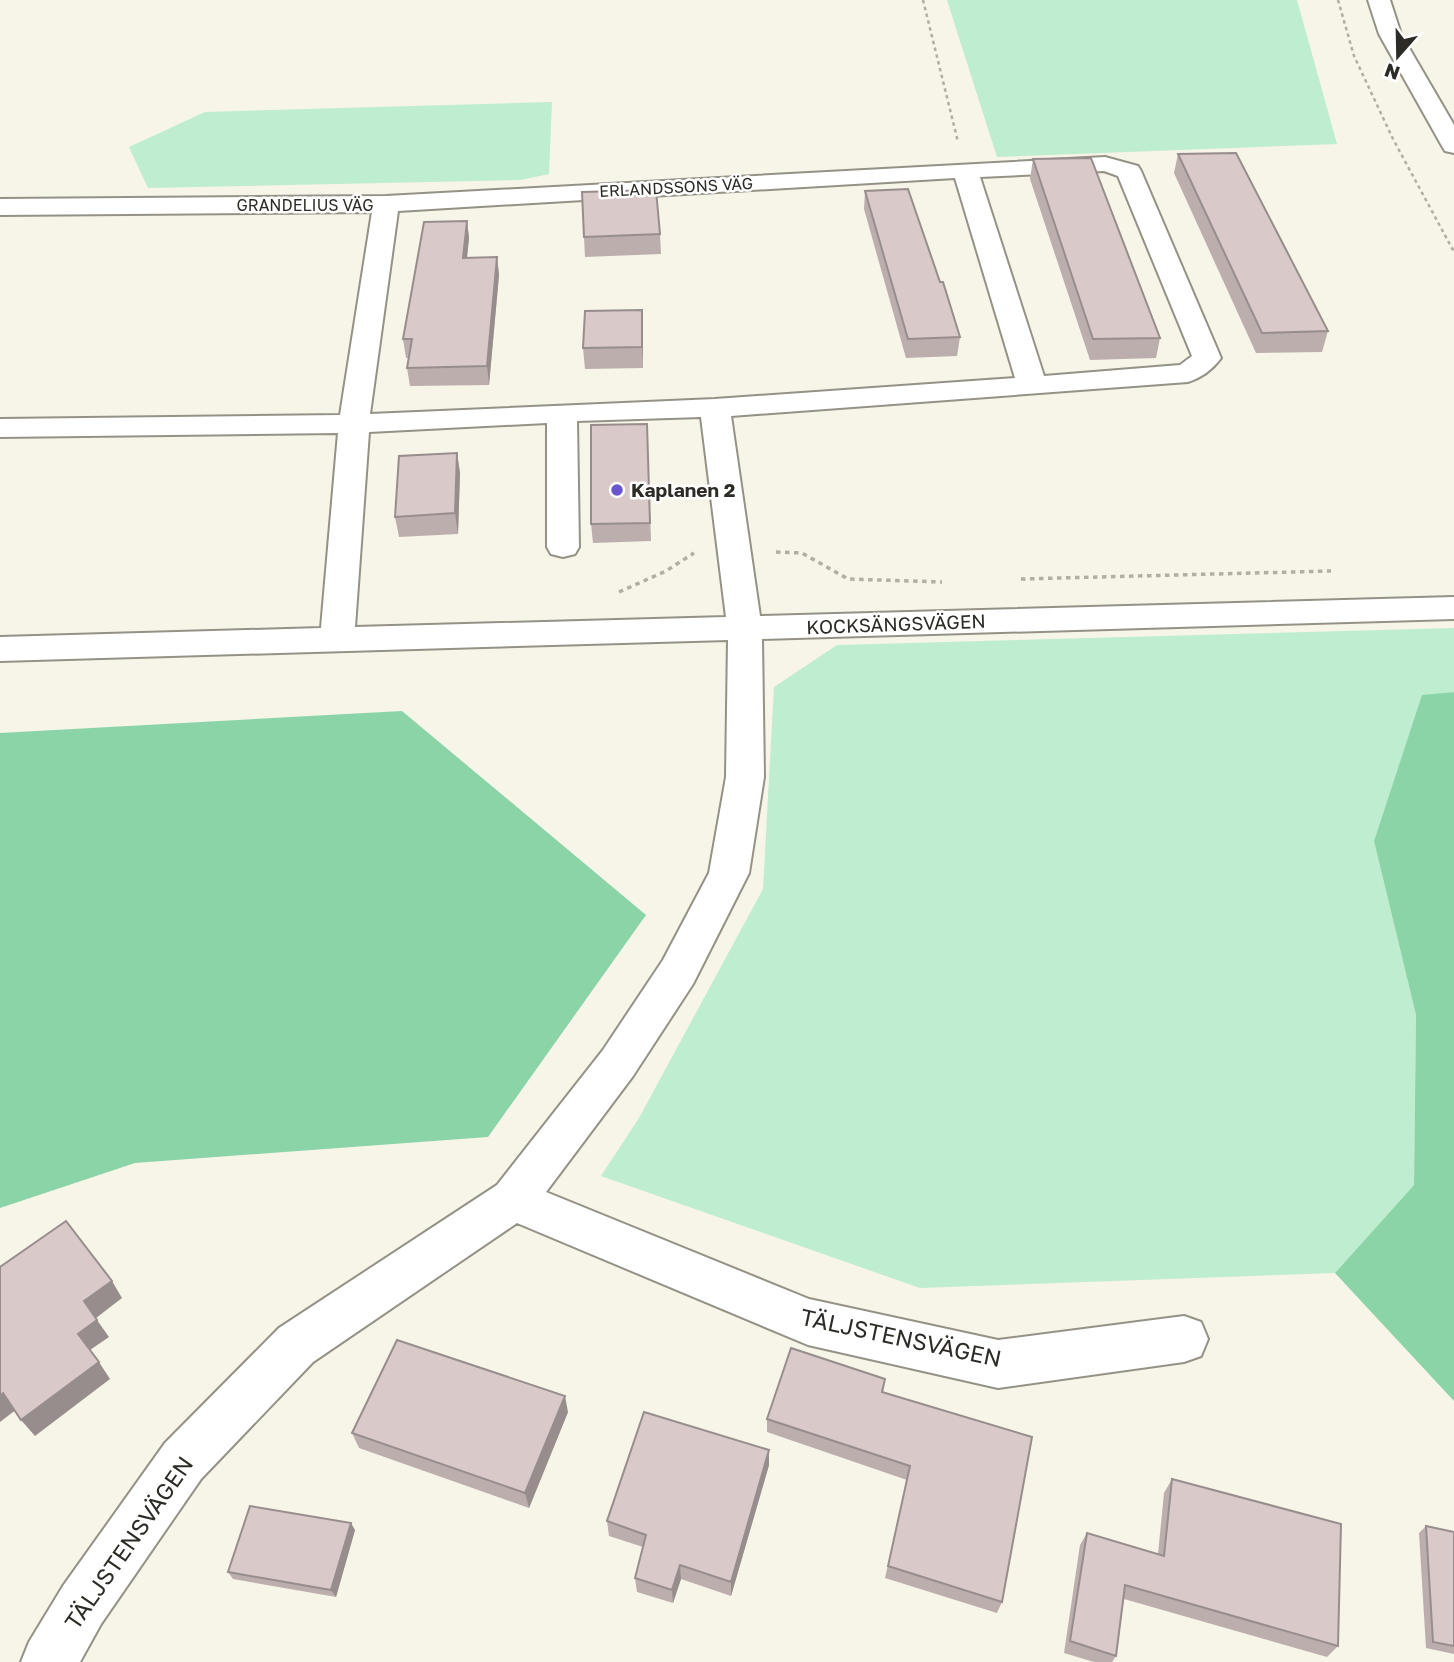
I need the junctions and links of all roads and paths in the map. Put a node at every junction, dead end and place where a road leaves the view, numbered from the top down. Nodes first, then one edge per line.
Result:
1 (923, 0) edge
2 (1338, 0) edge
3 (1379, 0) edge
4 (1452, 140) edge
5 (965, 170) junction
6 (386, 204) junction
7 (0, 207) edge
8 (1454, 251) edge
9 (1032, 386) junction
10 (715, 408) junction
11 (562, 413) junction
12 (354, 425) junction
13 (0, 428) edge
14 (563, 547) dead end
15 (734, 549) junction
16 (1344, 571) dead end
17 (1013, 580) dead end
18 (944, 582) dead end
19 (617, 592) dead end
20 (1454, 608) edge
21 (745, 629) junction
22 (337, 638) junction
23 (0, 649) edge
24 (513, 1200) junction
25 (1184, 1339) dead end
26 (49, 1662) edge

1 - 5 path
2 - 8 path
3 - 4 street
5 - 6 street, ERLANDSSONS VÄG
5 - 9 street
5 - 9 street, ERLANDSSONS VÄG
6 - 7 street, GRANDELIUS VÄG
6 - 12 street, GRANDELIUS VÄG
9 - 10 street, ERLANDSSONS VÄG
10 - 11 street, ERLANDSSONS VÄG
10 - 15 street
11 - 12 street, ERLANDSSONS VÄG
11 - 14 street
12 - 13 street
12 - 22 street, GRANDELIUS VÄG
15 - 18 path
15 - 19 path
15 - 21 street
16 - 17 path
20 - 21 street, KOCKSÄNGSVÄGEN
21 - 22 street, KOCKSÄNGSVÄGEN
21 - 24 street, TÄLJSTENSVÄGEN
22 - 23 street, KOCKSÄNGSVÄGEN
24 - 25 street, TÄLJSTENSVÄGEN
24 - 26 street, TÄLJSTENSVÄGEN

